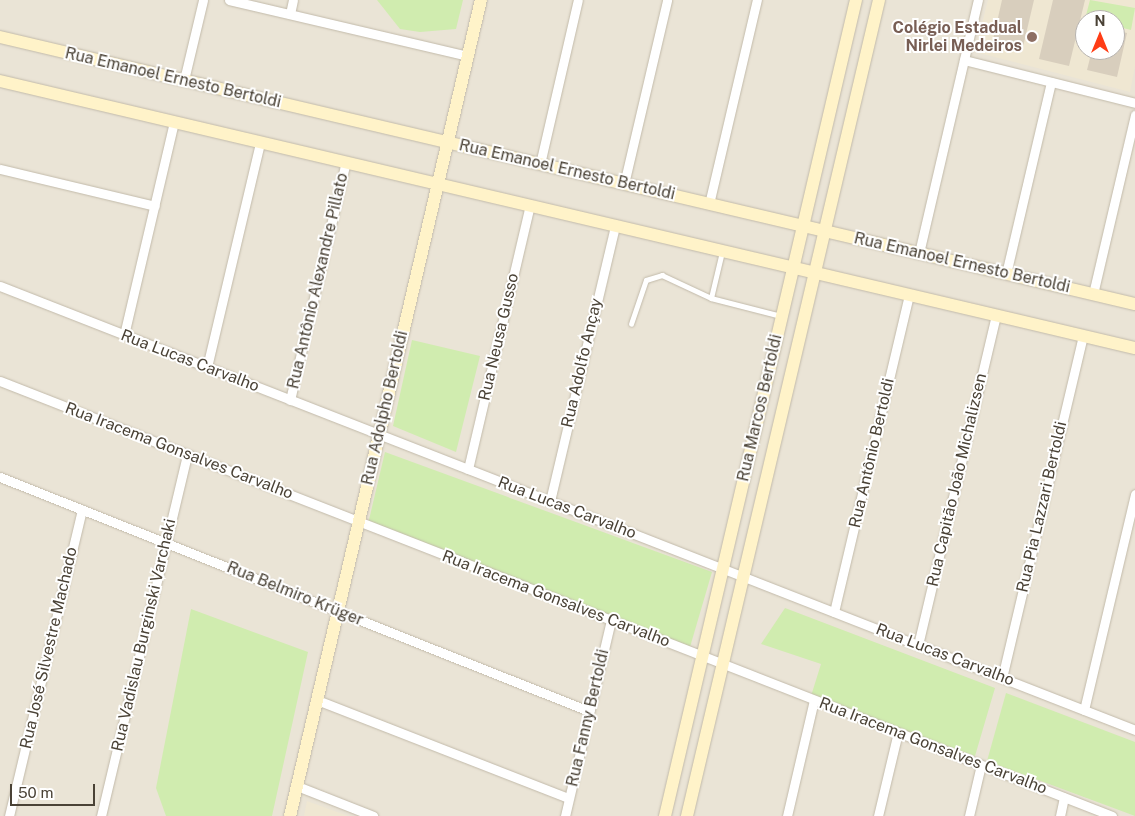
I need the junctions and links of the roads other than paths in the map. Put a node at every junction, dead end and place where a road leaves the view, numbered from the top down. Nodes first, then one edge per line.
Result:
1 (203, 0) edge
2 (229, 0) edge
3 (293, 0) edge
4 (481, 0) edge
5 (578, 0) edge
6 (667, 0) edge
7 (757, 0) edge
8 (856, 0) edge
9 (879, 0) edge
10 (978, 0) edge
11 (290, 14) junction
12 (0, 37) edge
13 (468, 56) junction
14 (964, 60) junction
15 (184, 80) junction
16 (0, 81) edge
17 (1051, 82) junction
18 (1135, 103) edge
19 (1135, 115) edge
20 (174, 122) junction
21 (260, 142) junction
22 (448, 142) junction
23 (346, 162) junction
24 (540, 164) junction
25 (0, 169) edge
26 (438, 184) junction
27 (624, 184) junction
28 (709, 204) junction
29 (155, 206) junction
30 (530, 206) junction
31 (615, 225) junction
32 (803, 226) junction
33 (825, 231) junction
34 (723, 251) junction
35 (919, 253) junction
36 (794, 267) junction
37 (815, 272) junction
38 (1006, 274) junction
39 (0, 286) edge
40 (909, 294) junction
41 (1093, 294) junction
42 (711, 298) junction
43 (1135, 304) edge
44 (996, 315) junction
45 (782, 316) junction
46 (632, 324) dead end
47 (124, 335) junction
48 (1083, 336) junction
49 (1135, 348) edge
50 (206, 367) junction
51 (0, 381) edge
52 (290, 400) junction
53 (379, 434) junction
54 (187, 454) junction
55 (468, 469) junction
56 (1, 481) edge
57 (1135, 494) edge
58 (550, 501) junction
59 (82, 510) junction
60 (359, 522) junction
61 (166, 543) junction
62 (723, 569) junction
63 (744, 577) junction
64 (338, 611) junction
65 (834, 612) junction
66 (612, 620) junction
67 (918, 645) junction
68 (703, 656) junction
69 (724, 664) junction
70 (1002, 678) junction
71 (317, 700) junction
72 (814, 700) junction
73 (1084, 710) junction
74 (589, 711) junction
75 (1135, 730) edge
76 (898, 732) junction
77 (982, 765) junction
78 (297, 786) junction
79 (1064, 797) junction
80 (569, 798) junction
81 (9, 816) edge
82 (101, 816) edge
83 (290, 816) edge
84 (373, 816) edge
85 (565, 816) edge
86 (665, 816) edge
87 (687, 816) edge
88 (787, 816) edge
89 (878, 816) edge
90 (969, 816) edge
91 (1060, 816) edge
92 (1112, 816) edge

1 - 15 street
2 - 11 street
3 - 11 street
4 - 13 street, Rua Adolpho Bertoldi
5 - 24 street
6 - 27 street
7 - 28 street
8 - 32 street, Rua Marcos Bertoldi
9 - 33 street, Rua Marcos Bertoldi
10 - 14 street
11 - 13 street
12 - 15 street, Rua Emanoel Ernesto Bertoldi
13 - 22 street, Rua Adolpho Bertoldi
14 - 17 street
14 - 35 street
15 - 22 street, Rua Emanoel Ernesto Bertoldi
16 - 20 street
17 - 18 street
17 - 38 street
19 - 41 street
20 - 21 street
20 - 29 street
21 - 23 street
21 - 50 street
22 - 24 street, Rua Emanoel Ernesto Bertoldi
22 - 26 street, Rua Adolpho Bertoldi
23 - 26 street
23 - 52 street, Rua Antônio Alexandre Pillato
24 - 27 street, Rua Emanoel Ernesto Bertoldi
25 - 29 street
26 - 30 street
26 - 53 street, Rua Adolpho Bertoldi
27 - 28 street, Rua Emanoel Ernesto Bertoldi
28 - 32 street, Rua Emanoel Ernesto Bertoldi
29 - 47 street
30 - 31 street
30 - 55 street, Rua Neusa Gusso
31 - 34 street
31 - 58 street, Rua Adolfo Ançay
32 - 33 street, Rua Emanoel Ernesto Bertoldi
32 - 36 street, Rua Marcos Bertoldi
33 - 35 street, Rua Emanoel Ernesto Bertoldi
33 - 37 street, Rua Marcos Bertoldi
34 - 36 street
34 - 42 lane
35 - 38 street, Rua Emanoel Ernesto Bertoldi
36 - 37 street
36 - 45 street, Rua Marcos Bertoldi
37 - 40 street
37 - 63 street, Rua Marcos Bertoldi
38 - 41 street, Rua Emanoel Ernesto Bertoldi
39 - 47 street, Rua Lucas Carvalho
40 - 44 street
40 - 65 street, Rua Antônio Bertoldi
41 - 43 street, Rua Emanoel Ernesto Bertoldi
42 - 45 lane
42 - 46 lane
44 - 48 street
44 - 67 street, Rua Capitão João Michalizsen
45 - 62 street, Rua Marcos Bertoldi
47 - 50 street, Rua Lucas Carvalho
48 - 49 street
48 - 70 street, Rua Pia Lazzari Bertoldi
50 - 52 street, Rua Lucas Carvalho
51 - 54 street, Rua Iracema Gonsalves Carvalho
52 - 53 street, Rua Lucas Carvalho
53 - 55 street, Rua Lucas Carvalho
53 - 60 street, Rua Adolpho Bertoldi
54 - 60 street, Rua Iracema Gonsalves Carvalho
54 - 61 street, Rua Vadislau Burginski Varchaki
55 - 58 street, Rua Lucas Carvalho
56 - 59 street, Rua Belmiro Krüger
57 - 73 street
58 - 62 street, Rua Lucas Carvalho
59 - 61 street, Rua Belmiro Krüger
59 - 81 street, Rua José Silvestre Machado
60 - 64 street, Rua Adolpho Bertoldi
60 - 66 street, Rua Iracema Gonsalves Carvalho
61 - 64 street, Rua Belmiro Krüger
61 - 82 street, Rua Vadislau Burginski Varchaki
62 - 63 street, Rua Lucas Carvalho
62 - 68 street, Rua Marcos Bertoldi
63 - 65 street, Rua Lucas Carvalho
63 - 69 street, Rua Marcos Bertoldi
64 - 71 street, Rua Adolpho Bertoldi
64 - 74 street, Rua Belmiro Krüger
65 - 67 street, Rua Lucas Carvalho
66 - 68 street, Rua Iracema Gonsalves Carvalho
66 - 74 street, Rua Fanny Bertoldi
67 - 70 street, Rua Lucas Carvalho
68 - 69 street, Rua Iracema Gonsalves Carvalho
68 - 86 street, Rua Marcos Bertoldi
69 - 72 street, Rua Iracema Gonsalves Carvalho
69 - 87 street, Rua Marcos Bertoldi
70 - 73 street, Rua Lucas Carvalho
71 - 78 street, Rua Adolpho Bertoldi
71 - 80 street
72 - 76 street, Rua Iracema Gonsalves Carvalho
72 - 88 street
73 - 75 street, Rua Lucas Carvalho
74 - 80 street, Rua Fanny Bertoldi
76 - 77 street, Rua Iracema Gonsalves Carvalho
76 - 89 street
77 - 79 street, Rua Iracema Gonsalves Carvalho
77 - 90 street
78 - 83 street, Rua Adolpho Bertoldi
78 - 84 street
79 - 91 street
79 - 92 street, Rua Iracema Gonsalves Carvalho
80 - 85 street, Rua Fanny Bertoldi

